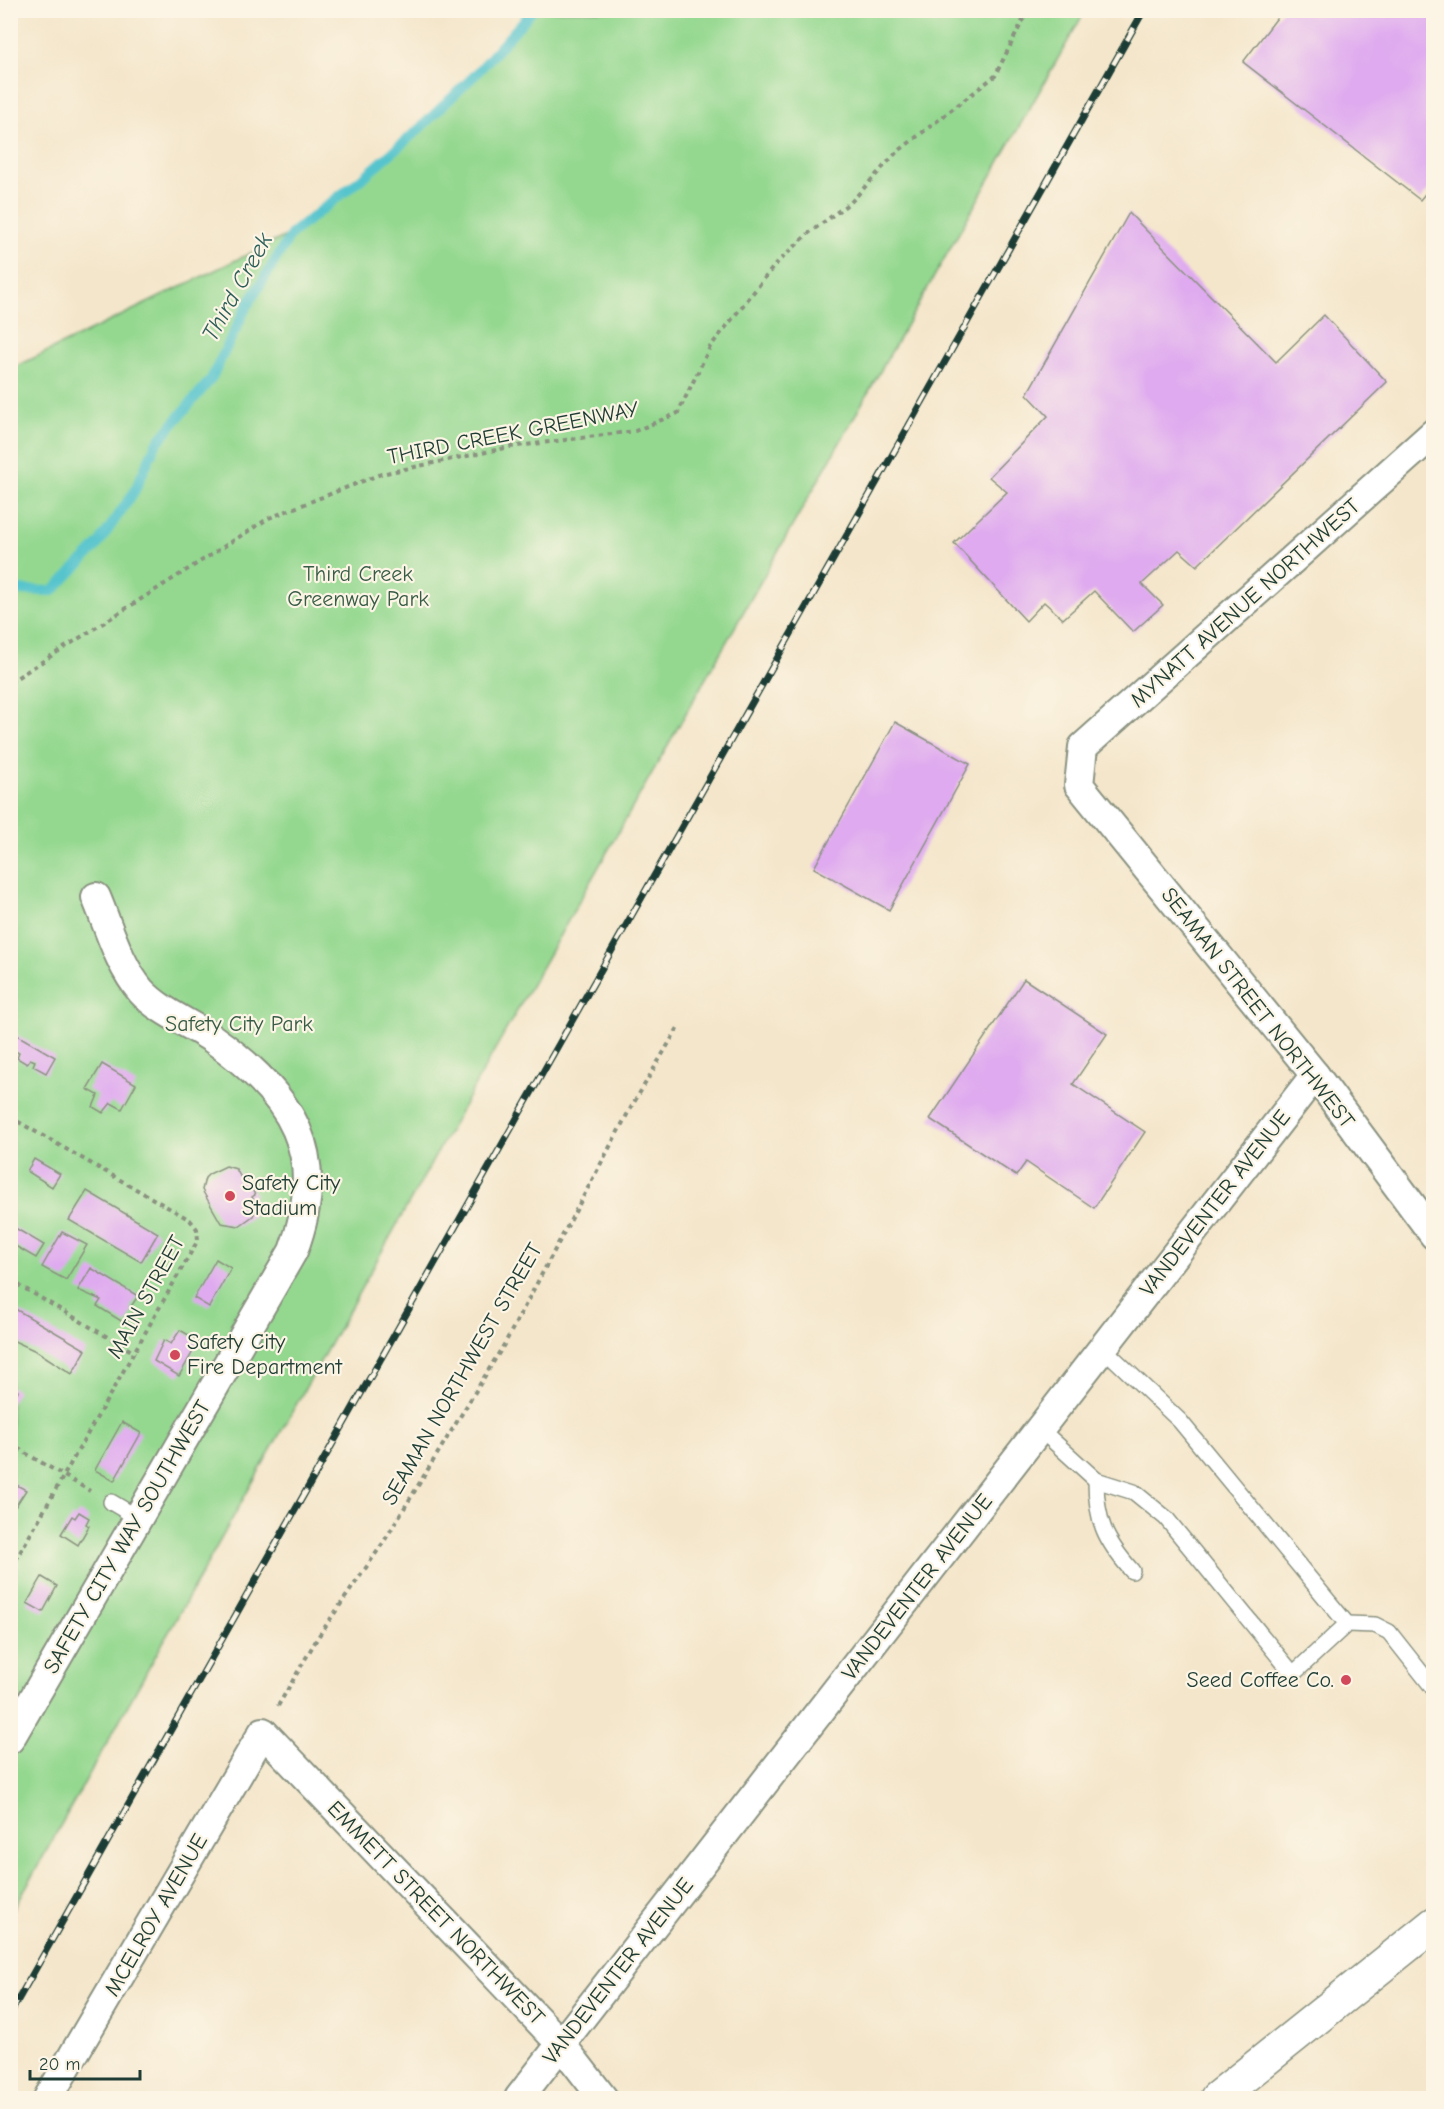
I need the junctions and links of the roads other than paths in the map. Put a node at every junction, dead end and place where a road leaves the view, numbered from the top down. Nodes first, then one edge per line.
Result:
1 (1434, 433) edge
2 (1079, 784) joint
3 (96, 897) dead end
4 (1314, 1075) junction
5 (1434, 1235) edge
6 (1103, 1348) junction
7 (1040, 1429) junction
8 (1096, 1480) junction
9 (111, 1502) road end
10 (138, 1518) junction
11 (1132, 1571) dead end
12 (1347, 1624) junction
13 (1434, 1689) edge
14 (263, 1732) joint
15 (10, 1739) edge
16 (1434, 1924) edge
17 (561, 2044) junction
18 (48, 2098) edge
19 (519, 2098) edge
20 (603, 2098) edge
21 (1217, 2098) edge

1 - 2 street, MYNATT AVENUE NORTHWEST
2 - 4 street, SEAMAN STREET NORTHWEST
3 - 10 street, SAFETY CITY WAY SOUTHWEST
4 - 5 street, SEAMAN STREET NORTHWEST
4 - 6 street, VANDEVENTER AVENUE
6 - 7 street, VANDEVENTER AVENUE
6 - 12 lane
7 - 8 lane
7 - 17 street, VANDEVENTER AVENUE
8 - 11 lane
8 - 12 lane
9 - 10 lane
10 - 15 street, SAFETY CITY WAY SOUTHWEST
12 - 13 lane
14 - 17 street, EMMETT STREET NORTHWEST
14 - 18 street, MCELROY AVENUE
16 - 21 street
17 - 19 street, VANDEVENTER AVENUE
17 - 20 street, EMMETT STREET NORTHWEST

